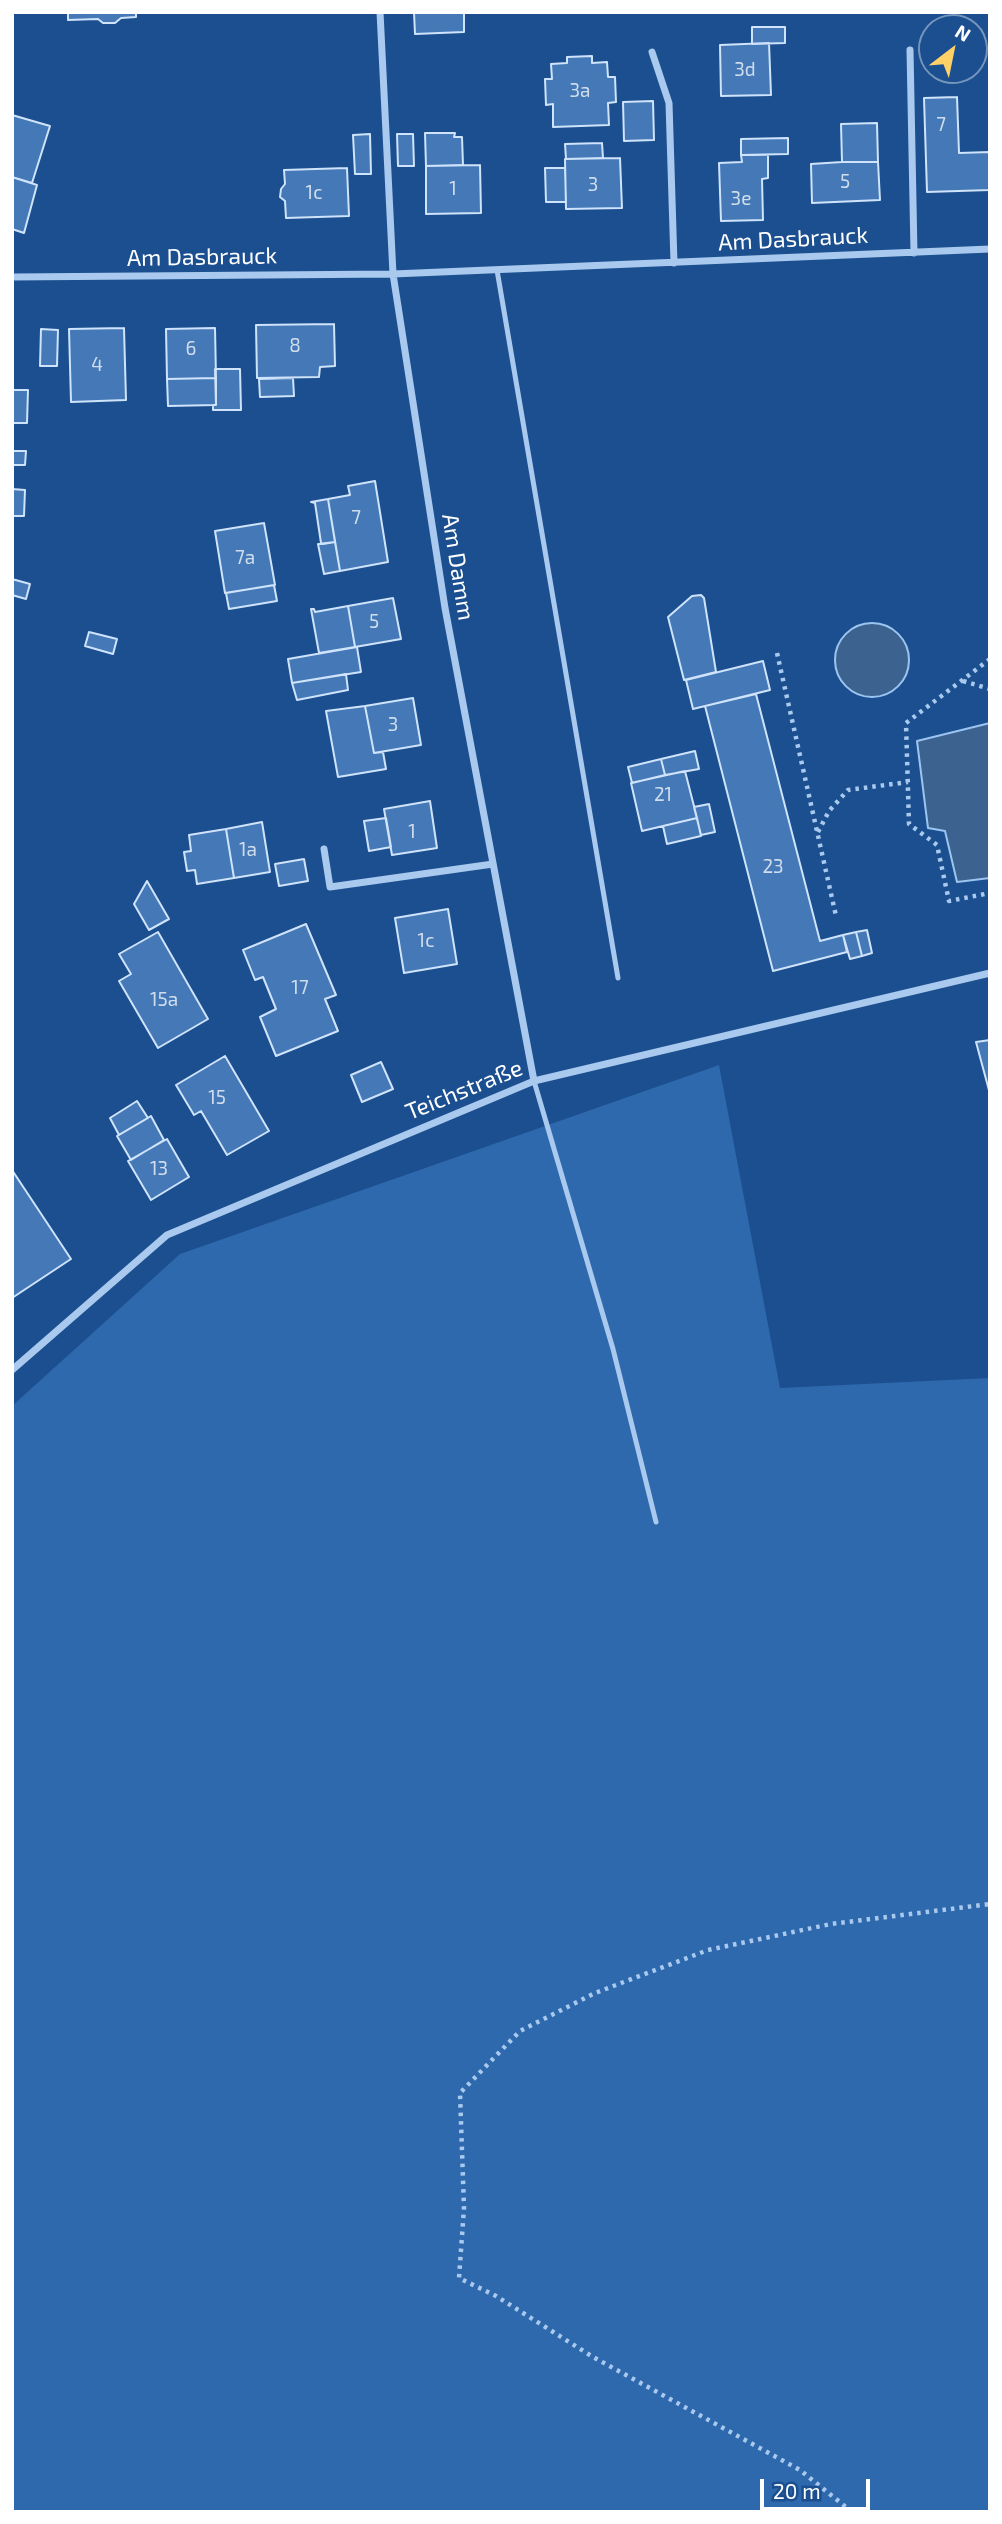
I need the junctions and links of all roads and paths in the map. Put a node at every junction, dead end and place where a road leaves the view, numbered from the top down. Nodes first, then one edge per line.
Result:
1 (380, 12) edge
2 (910, 50) dead end
3 (652, 52) dead end
4 (990, 249) edge
5 (914, 253) junction
6 (674, 263) junction
7 (497, 271) junction
8 (393, 274) junction
9 (12, 277) edge
10 (777, 653) dead end
11 (990, 659) edge
12 (962, 680) junction
13 (990, 689) edge
14 (908, 782) junction
15 (817, 833) junction
16 (324, 849) dead end
17 (493, 864) junction
18 (990, 892) edge
19 (836, 916) dead end
20 (990, 973) edge
21 (618, 978) dead end
22 (534, 1081) junction
23 (12, 1370) edge
24 (656, 1522) dead end
25 (990, 1904) edge
26 (852, 2512) edge

1 - 8 street
2 - 5 street
3 - 6 street
4 - 5 street, Am Dasbrauck
5 - 6 street, Am Dasbrauck
6 - 7 street, Am Dasbrauck
7 - 8 street, Am Dasbrauck
7 - 21 lane
8 - 9 street, Am Dasbrauck
8 - 17 street, Am Damm
10 - 15 path
11 - 12 path
12 - 13 path
12 - 14 path
14 - 15 path
14 - 18 path
15 - 19 path
16 - 17 street
17 - 22 street, Am Damm
20 - 22 street, Teichstraße
22 - 23 street, Teichstraße
22 - 24 lane
25 - 26 path

